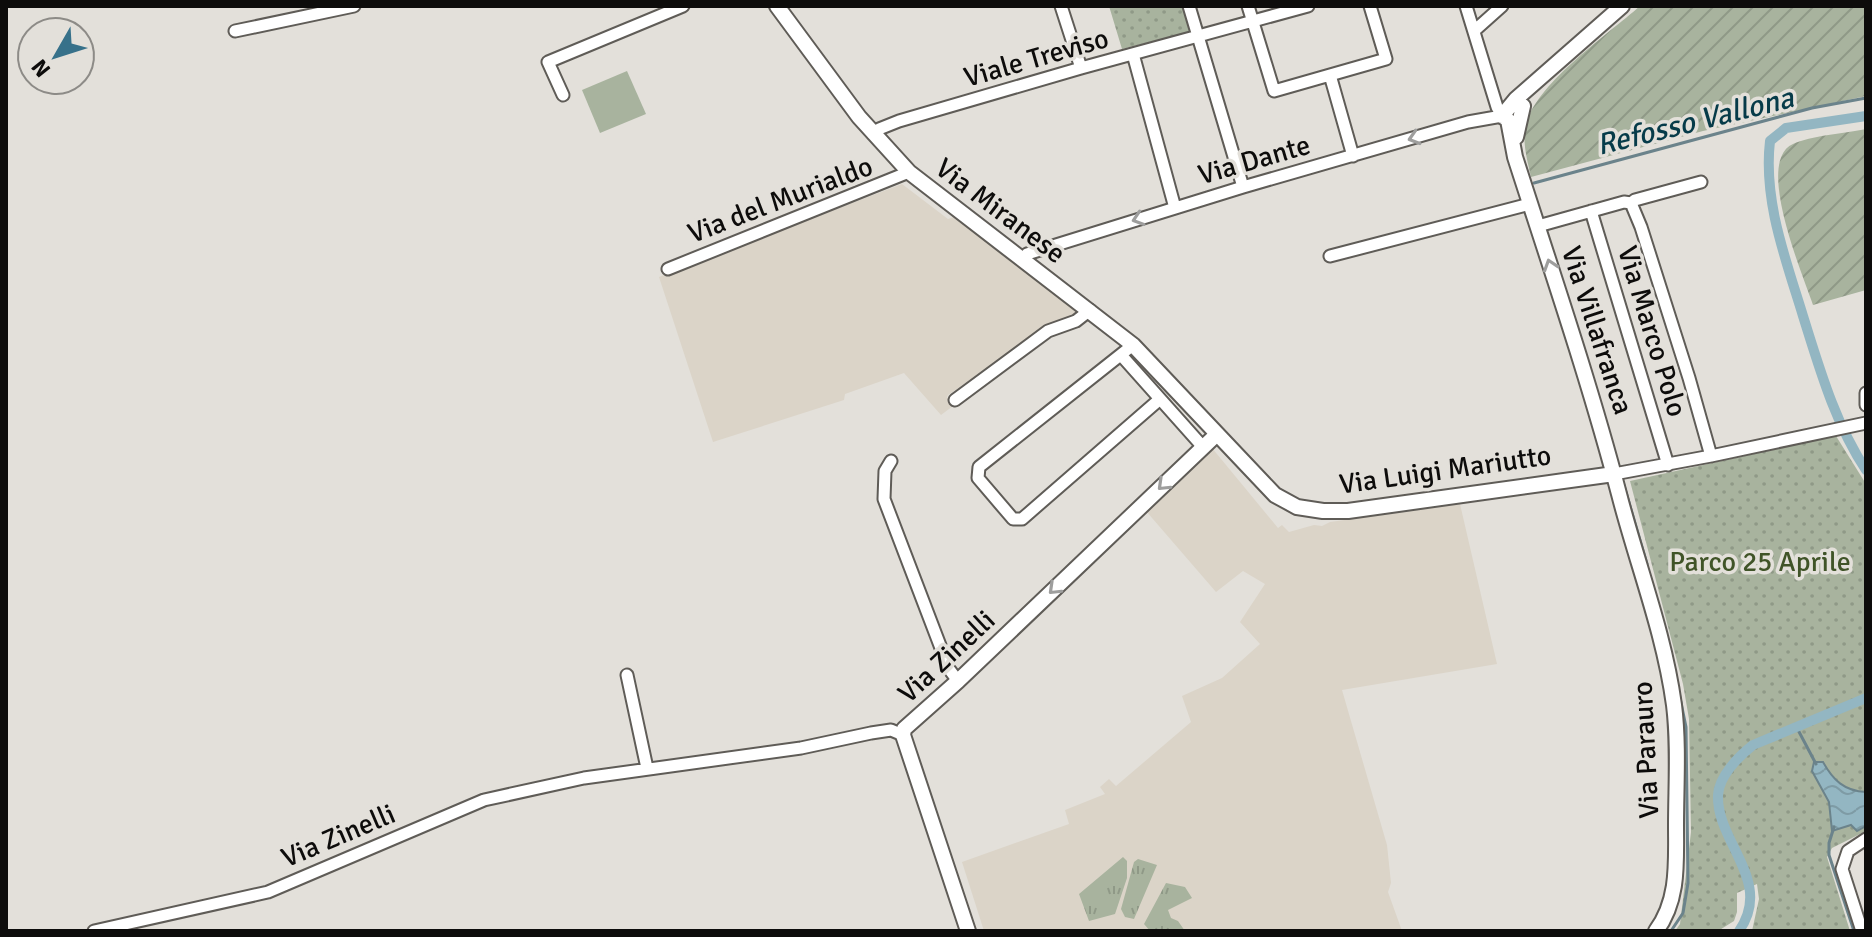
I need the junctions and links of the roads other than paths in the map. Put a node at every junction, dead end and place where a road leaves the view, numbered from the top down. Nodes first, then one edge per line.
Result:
1 (354, 6) edge
2 (683, 6) edge
3 (777, 6) edge
4 (1061, 6) edge
5 (1189, 6) edge
6 (1248, 6) edge
7 (1308, 6) edge
8 (1370, 6) edge
9 (1466, 6) edge
10 (1502, 6) edge
11 (1622, 6) edge
12 (1253, 22) junction
13 (235, 31) dead end
14 (1474, 31) junction
15 (1197, 37) junction
16 (1133, 54) junction
17 (1081, 68) junction
18 (1330, 75) junction
19 (1542, 78) junction
20 (563, 95) dead end
21 (1523, 106) junction
22 (1496, 116) junction
23 (873, 134) junction
24 (1353, 156) junction
25 (1515, 157) junction
26 (909, 172) junction
27 (1701, 182) dead end
28 (1243, 187) junction
29 (1631, 203) junction
30 (1530, 204) junction
31 (1175, 208) junction
32 (1591, 211) junction
33 (1538, 226) junction
34 (1330, 256) dead end
35 (1023, 260) junction
36 (668, 269) dead end
37 (1090, 310) junction
38 (1127, 350) junction
39 (1866, 393) edge
40 (1160, 399) junction
41 (955, 400) dead end
42 (1866, 405) edge
43 (1866, 423) edge
44 (1216, 435) junction
45 (1203, 447) junction
46 (1711, 456) junction
47 (891, 461) dead end
48 (1668, 465) junction
49 (1614, 474) junction
50 (627, 675) dead end
51 (958, 681) junction
52 (903, 735) junction
53 (647, 768) junction
54 (1866, 839) edge
55 (94, 931) edge
56 (968, 931) edge
57 (1656, 931) edge
58 (1862, 931) edge

1 - 13 street
2 - 20 street
3 - 23 main road, Via Miranese
4 - 17 street
5 - 15 street
6 - 12 street
7 - 12 street, Viale Treviso
8 - 18 street
9 - 14 street, Via Villafranca
10 - 14 street
11 - 19 main road
12 - 15 street, Viale Treviso
12 - 18 street
14 - 22 street, Via Villafranca
15 - 16 street, Viale Treviso
15 - 28 street
16 - 17 street, Viale Treviso
16 - 31 street
17 - 23 street, Viale Treviso
18 - 24 street
19 - 21 main road
19 - 22 main road
21 - 22 main road
21 - 25 main road, Via Villafranca
22 -> 24 street, Via Dante
22 - 25 main road, Via Villafranca
23 - 26 main road, Via Miranese
24 - 28 street, Via Dante
25 - 30 main road, Via Villafranca
26 - 35 main road, Via Miranese
26 - 36 street, Via del Murialdo
27 - 29 street
28 - 31 street, Via Dante
29 - 32 street
29 - 46 street
30 - 33 main road, Via Villafranca
30 - 34 street
31 -> 35 street, Via Dante
32 - 33 street
32 - 48 street, Via Marco Polo
49 -> 33 main road, Via Villafranca
35 - 37 main road, Via Miranese
37 - 38 main road, Via Miranese
37 - 41 street
38 - 40 street, Via Miranese
38 - 40 street
38 - 44 main road, Via Miranese
39 - 42 street
40 - 45 street, Via Miranese
43 - 46 street
44 - 45 main road, Via Zinelli
44 - 49 main road, Via Luigi Mariutto
45 -> 51 main road, Via Zinelli
46 - 48 street
47 - 51 street
48 - 49 street
49 - 57 main road, Via Parauro
50 - 53 street
51 - 52 main road, Via Zinelli
52 - 53 street, Via Zinelli
52 - 56 main road
53 - 55 street, Via Zinelli
54 - 58 street

